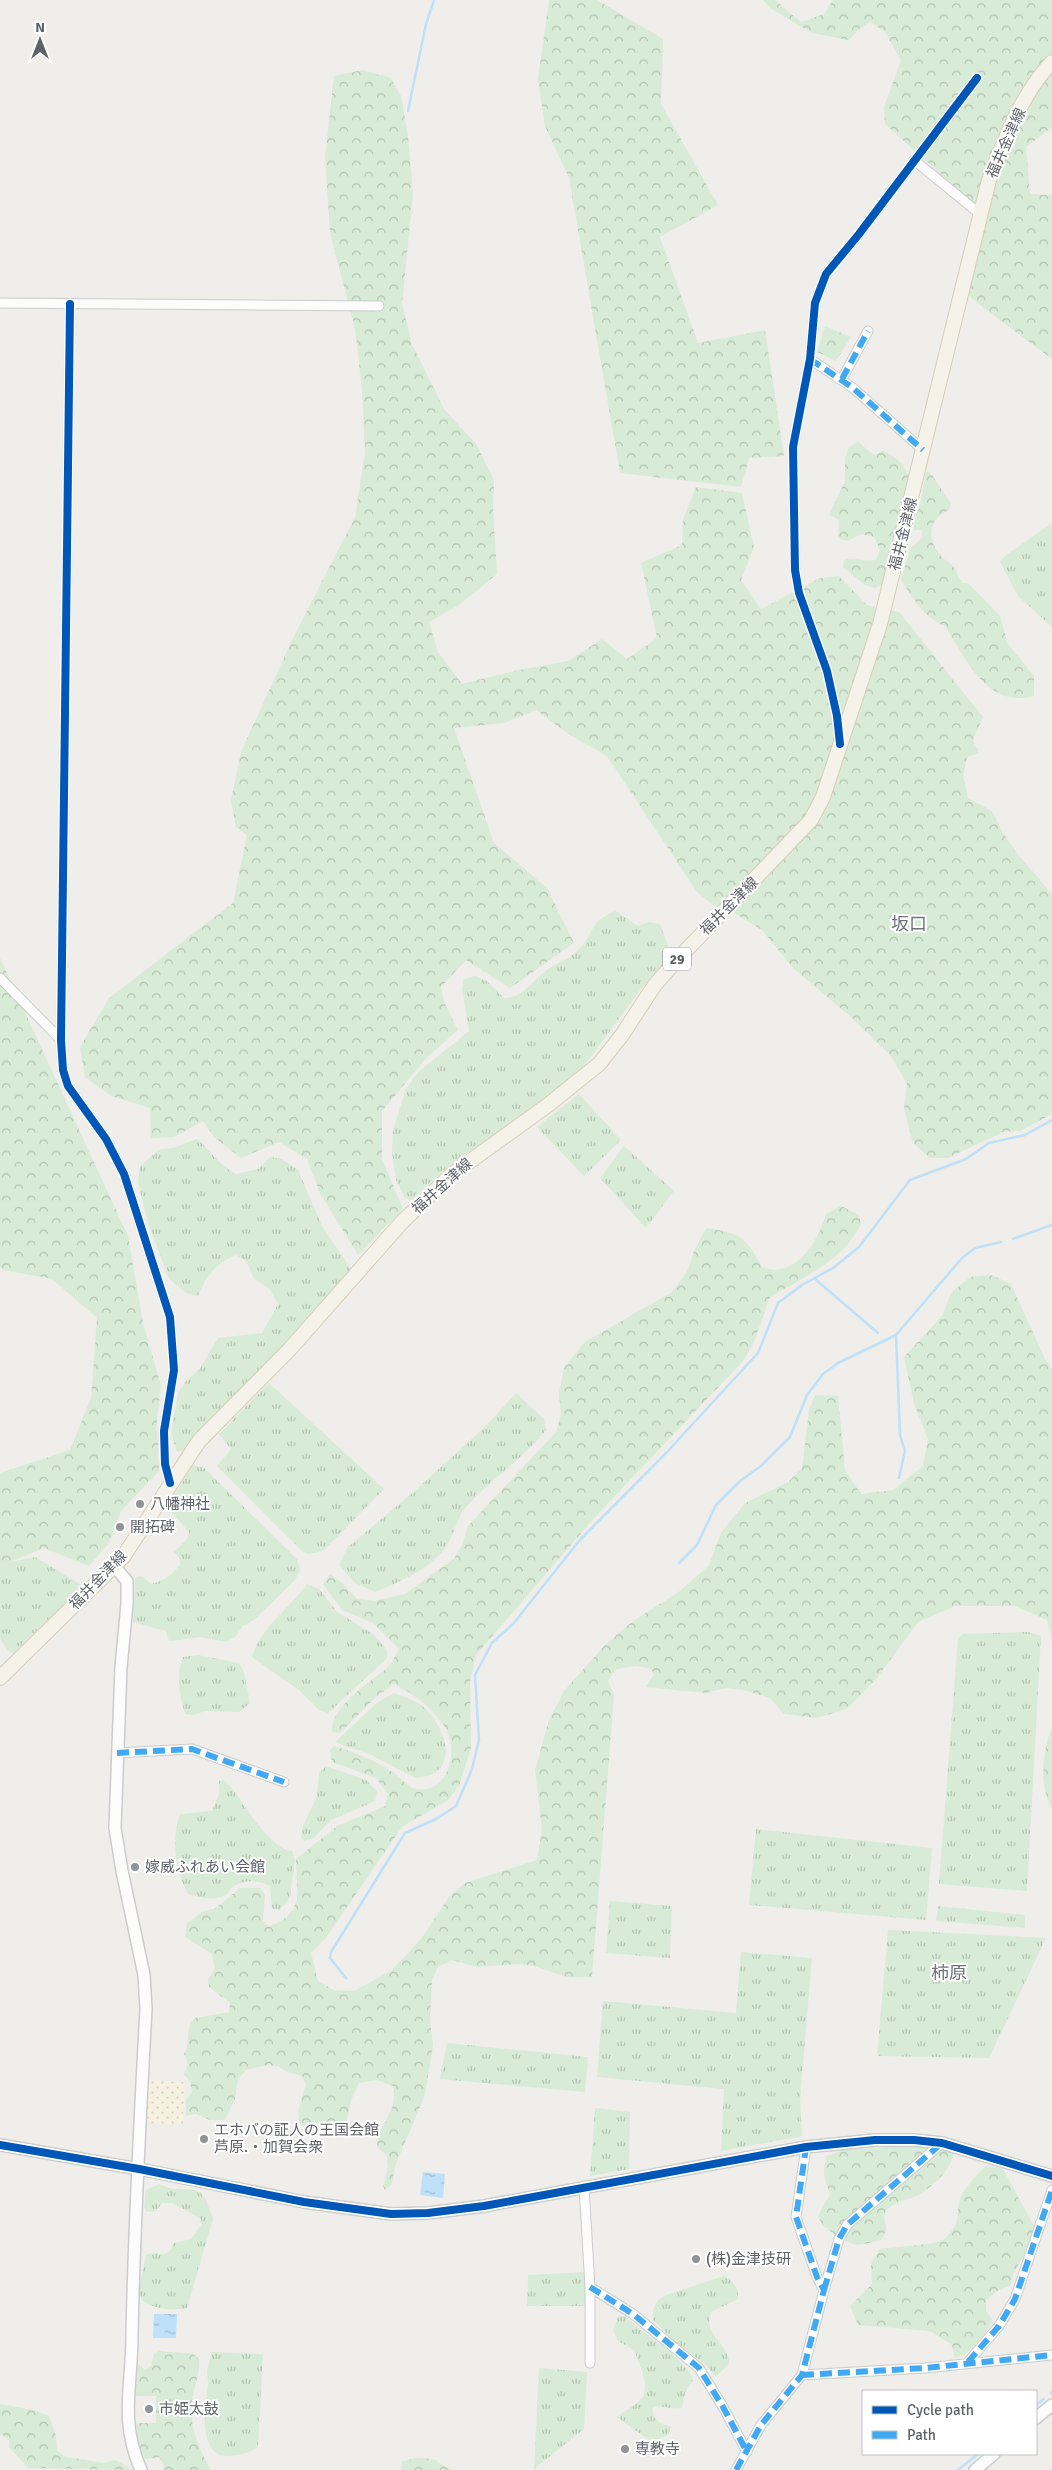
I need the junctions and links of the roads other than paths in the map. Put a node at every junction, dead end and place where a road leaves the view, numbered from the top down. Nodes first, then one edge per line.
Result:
1 (1052, 62) edge
2 (977, 78) dead end
3 (914, 160) junction
4 (980, 214) junction
5 (0, 303) edge
6 (70, 304) junction
7 (379, 306) dead end
8 (868, 331) dead end
9 (810, 359) junction
10 (842, 379) junction
11 (923, 450) junction
12 (840, 744) junction
13 (0, 978) edge
14 (61, 1040) junction
15 (170, 1483) junction
16 (114, 1566) junction
17 (0, 1678) edge
18 (117, 1753) junction
19 (284, 1782) dead end
20 (942, 2143) junction
21 (0, 2145) edge
22 (806, 2147) junction
23 (139, 2169) junction
24 (1052, 2176) edge
25 (584, 2186) junction
26 (1052, 2190) edge
27 (590, 2287) junction
28 (824, 2290) junction
29 (1052, 2355) edge
30 (968, 2362) junction
31 (590, 2364) dead end
32 (802, 2375) junction
33 (1052, 2404) edge
34 (1037, 2417) edge
35 (747, 2452) junction
36 (993, 2455) edge
37 (141, 2470) edge
38 (736, 2470) edge
39 (975, 2470) edge

1 - 4 main road, 福井金津線 / 29
2 - 3 street
3 - 4 street
3 - 9 street
4 - 11 main road, 福井金津線 / 29
5 - 6 street
6 - 7 street
6 - 14 street
8 - 10 street
9 - 10 street
9 - 12 street
10 - 11 street
11 - 12 main road, 福井金津線 / 29
12 - 15 main road, 福井金津線 / 29
13 - 14 street
14 - 15 street
15 - 16 main road, 福井金津線 / 29
16 - 17 main road, 福井金津線 / 29
16 - 18 street
18 - 19 street
18 - 23 street
20 - 22 street
20 - 24 street
20 - 28 street
21 - 23 street
22 - 25 street
22 - 28 street
23 - 25 street
23 - 37 street
25 - 27 street
26 - 30 street
27 - 31 street
27 - 35 street
28 - 32 street
29 - 30 street
30 - 32 street
32 - 35 street
33 - 34 street
35 - 38 street
36 - 39 street

